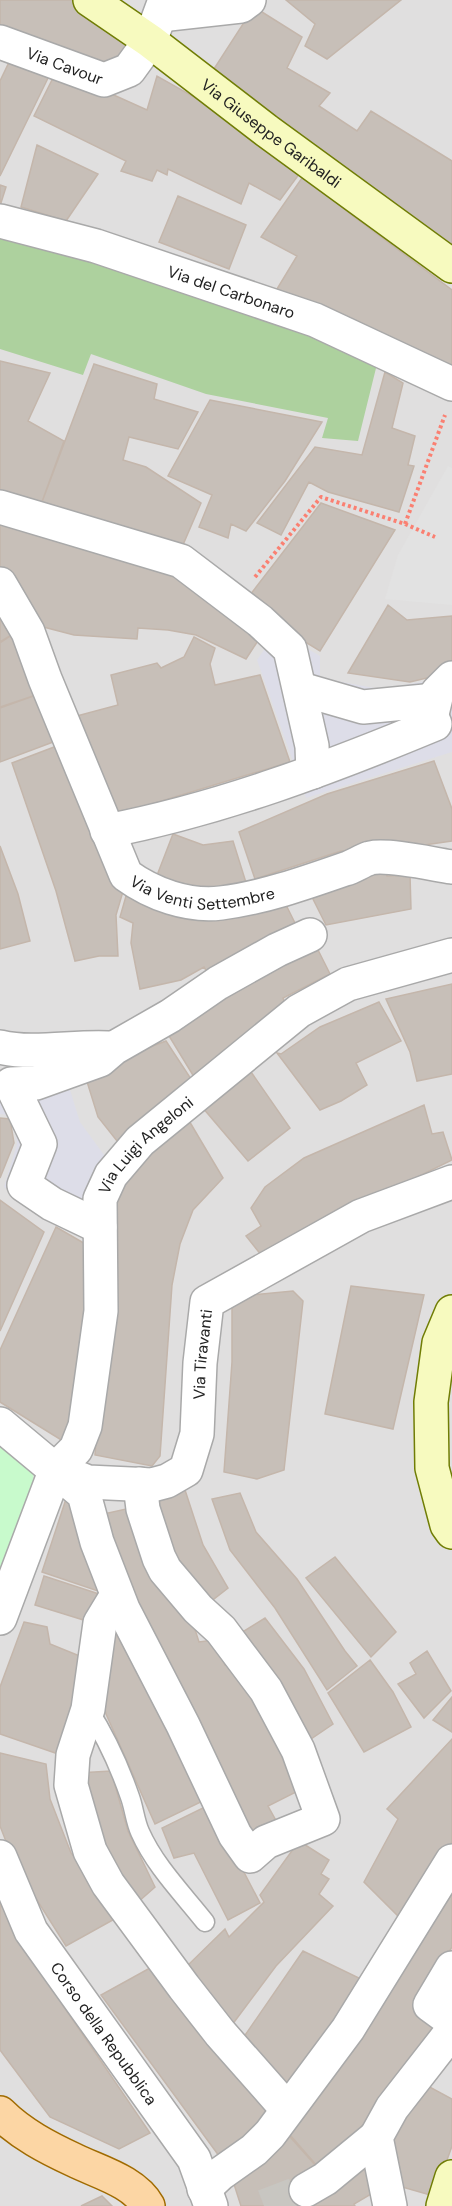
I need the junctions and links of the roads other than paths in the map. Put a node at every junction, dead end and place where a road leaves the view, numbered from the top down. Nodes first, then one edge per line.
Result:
1 (90, 0) edge
2 (249, 0) edge
3 (158, 19) edge
4 (0, 42) edge
5 (0, 221) edge
6 (452, 266) edge
7 (450, 396) edge
8 (0, 507) edge
9 (0, 584) edge
10 (452, 678) edge
11 (301, 689) junction
12 (432, 714) junction
13 (313, 772) junction
14 (107, 831) junction
15 (452, 867) edge
16 (310, 935) dead end
17 (452, 955) edge
18 (0, 1047) edge
19 (114, 1048) junction
20 (452, 1182) edge
21 (100, 1227) junction
22 (452, 1312) edge
23 (0, 1424) edge
24 (56, 1468) junction
25 (140, 1484) junction
26 (452, 1532) edge
27 (117, 1595) junction
28 (0, 1618) edge
29 (88, 1709) junction
30 (0, 1857) edge
31 (452, 1861) edge
32 (205, 1922) dead end
33 (452, 1968) edge
34 (452, 2021) edge
35 (452, 2031) edge
36 (287, 2109) junction
37 (0, 2113) edge
38 (376, 2137) junction
39 (452, 2177) edge
40 (306, 2190) tunnel mouth
41 (207, 2198) edge
42 (148, 2206) edge
43 (390, 2206) edge
44 (443, 2206) edge

1 - 3 main road, Via Giuseppe Garibaldi
2 - 3 street
3 - 4 street, Via Cavour
3 - 6 main road, Via Giuseppe Garibaldi
5 - 7 street, Via del Carbonaro
8 - 11 street
9 - 14 street, Via Venti Settembre
10 - 12 street
11 - 12 street
11 - 13 street
12 - 13 street
13 - 14 street
14 - 15 street, Via Venti Settembre
16 - 19 street
17 - 21 street, Via Luigi Angeloni
18 - 19 street
19 - 21 street
20 - 25 street, Via Tiravanti
21 - 24 street, Via Luigi Angeloni
22 - 26 main road
23 - 24 street
24 - 25 street, Via Tiravanti
24 - 27 street
24 - 28 street, Via Luigi Angeloni
25 - 27 street
27 - 29 street
29 - 32 lane
29 - 36 street
30 - 41 street, Corso della Repubblica
31 - 36 street
33 - 34 street
35 - 38 street
36 - 41 street
37 - 42 main road
38 - 40 street
38 - 43 street
39 - 44 main road

